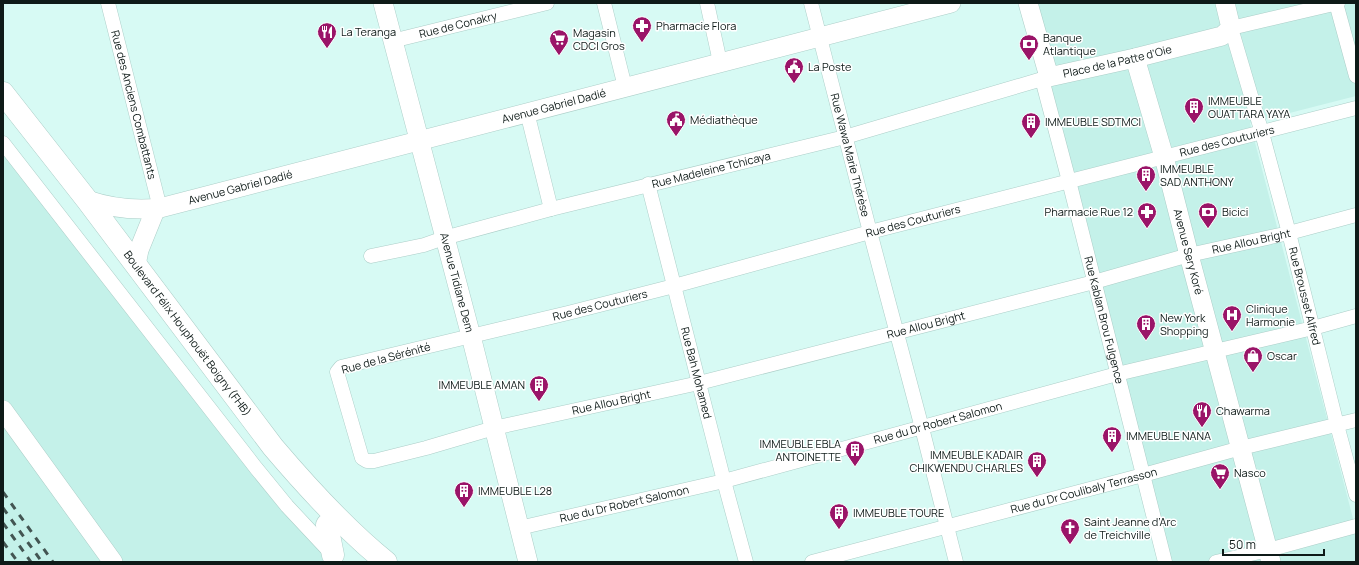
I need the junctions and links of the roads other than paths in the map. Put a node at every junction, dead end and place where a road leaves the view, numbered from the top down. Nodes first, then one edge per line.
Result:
1 (108, 3) edge
2 (383, 3) edge
3 (547, 3) edge
4 (604, 3) edge
5 (707, 3) edge
6 (811, 3) edge
7 (951, 3) edge
8 (1028, 3) edge
9 (1225, 3) edge
10 (1337, 3) edge
11 (1231, 28) junction
12 (818, 37) junction
13 (392, 41) junction
14 (1135, 58) junction
15 (720, 62) junction
16 (1356, 76) edge
17 (1046, 78) junction
18 (625, 87) junction
19 (3, 93) edge
20 (1356, 108) edge
21 (527, 112) junction
22 (3, 118) edge
23 (1262, 133) junction
24 (845, 137) junction
25 (418, 140) junction
26 (4, 147) edge
27 (1164, 157) junction
28 (1069, 181) junction
29 (648, 184) junction
30 (87, 200) junction
31 (158, 208) junction
32 (551, 209) junction
33 (1356, 215) edge
34 (870, 232) junction
35 (1289, 233) junction
36 (444, 238) junction
37 (1188, 255) junction
38 (371, 256) dead end
39 (136, 265) junction
40 (1094, 282) junction
41 (674, 286) junction
42 (1356, 316) edge
43 (1313, 328) junction
44 (897, 332) junction
45 (470, 336) junction
46 (1214, 351) junction
47 (1117, 374) junction
48 (699, 383) junction
49 (3, 410) edge
50 (1356, 420) edge
51 (1337, 425) junction
52 (494, 428) junction
53 (922, 428) junction
54 (1241, 448) junction
55 (1143, 475) junction
56 (724, 481) junction
57 (1356, 495) edge
58 (327, 525) junction
59 (946, 526) junction
60 (1356, 526) edge
61 (519, 528) junction
62 (1270, 556) edge
63 (337, 559) edge
64 (113, 562) edge
65 (364, 562) edge
66 (386, 562) edge
67 (528, 562) edge
68 (746, 562) edge
69 (812, 562) edge
70 (956, 562) edge
71 (1165, 562) edge
72 (1216, 562) edge

1 - 31 street, Rue des Anciens Combattants
2 - 13 street, Avenue Tidiane Dem
3 - 13 street, Rue de Conakry
4 - 18 street
5 - 15 street
6 - 12 street, Rue Wawa Marie Thérèse
7 - 12 street, Avenue Gabriel Dadié
8 - 17 street, Place de la Patte d'Oie
9 - 11 street
10 - 11 street
10 - 16 street
11 - 14 street, Place de la Patte d'Oie
11 - 23 street, Rue Brousset Alfred
12 - 15 street, Avenue Gabriel Dadié
12 - 24 street, Rue Wawa Marie Thérèse
13 - 25 street, Avenue Tidiane Dem
14 - 17 street, Place de la Patte d'Oie
14 - 27 street, Avenue Sery Koré
15 - 18 street, Avenue Gabriel Dadié
17 - 24 street, Rue Madeleine Tchicaya
17 - 28 street, Rue Kablan Brou Fulgence
18 - 21 street, Avenue Gabriel Dadié
19 - 30 main road, Boulevard Félix Houphouët Boigny (FHB)
20 - 23 street, Rue des Couturiers
21 - 25 street, Avenue Gabriel Dadié
21 - 32 street
22 - 58 main road, Boulevard Félix Houphouët Boigny (FHB)
23 - 27 street, Rue des Couturiers
23 - 35 street, Rue Brousset Alfred
24 - 29 street, Rue Madeleine Tchicaya
24 - 34 street, Rue Wawa Marie Thérèse
25 - 31 street, Avenue Gabriel Dadié
25 - 36 street, Avenue Tidiane Dem
26 - 63 street
27 - 28 street, Rue des Couturiers
27 - 37 street, Avenue Sery Koré
28 - 34 street, Rue des Couturiers
28 - 40 street, Rue Kablan Brou Fulgence
29 - 32 street, Rue Madeleine Tchicaya
29 - 41 street, Rue Bah Mohamed
30 - 31 street, Avenue Gabriel Dadié
30 - 39 main road, Boulevard Félix Houphouët Boigny (FHB)
31 - 39 street
32 - 36 street, Rue Madeleine Tchicaya
33 - 35 street, Rue Allou Bright
34 - 41 street, Rue des Couturiers
34 - 44 street, Rue Wawa Marie Thérèse
35 - 37 street, Rue Allou Bright
35 - 43 street, Rue Brousset Alfred
36 - 38 street, Rue Madeleine Tchicaya
36 - 45 street, Avenue Tidiane Dem
37 - 40 street, Rue Allou Bright
37 - 46 street, Avenue Sery Koré
39 - 66 main road, Boulevard Félix Houphouët Boigny (FHB)
40 - 44 street, Rue Allou Bright
40 - 47 street, Rue Kablan Brou Fulgence
41 - 45 street, Rue des Couturiers
41 - 48 street, Rue Bah Mohamed
42 - 43 street, Rue du Dr Robert Salomon
43 - 46 street, Rue du Dr Robert Salomon
43 - 51 street, Rue Brousset Alfred
44 - 48 street, Rue Allou Bright
44 - 53 street, Rue Wawa Marie Thérèse
45 - 52 street, Avenue Tidiane Dem
45 - 52 street, Rue de la Sérénité
46 - 47 street, Rue du Dr Robert Salomon
46 - 54 street, Avenue Sery Koré
47 - 53 street, Rue du Dr Robert Salomon
47 - 55 street, Rue Kablan Brou Fulgence
48 - 52 street, Rue Allou Bright
48 - 56 street, Rue Bah Mohamed
49 - 64 street
50 - 51 street, Rue du Dr Coulibaly Terrasson
51 - 54 street, Rue du Dr Coulibaly Terrasson
51 - 57 street, Rue Brousset Alfred
52 - 61 street, Avenue Tidiane Dem
53 - 56 street, Rue du Dr Robert Salomon
53 - 59 street, Rue Wawa Marie Thérèse
54 - 55 street, Rue du Dr Coulibaly Terrasson
54 - 62 street, Avenue Sery Koré
55 - 59 street, Rue du Dr Coulibaly Terrasson
55 - 71 street, Rue Kablan Brou Fulgence
56 - 61 street, Rue du Dr Robert Salomon
56 - 68 street, Rue Bah Mohamed
58 - 63 main road
58 - 65 main road, Boulevard Félix Houphouët Boigny (FHB)
59 - 69 street, Rue du Dr Coulibaly Terrasson
59 - 70 street, Rue Wawa Marie Thérèse
60 - 62 street
61 - 67 street, Avenue Tidiane Dem
62 - 72 street

